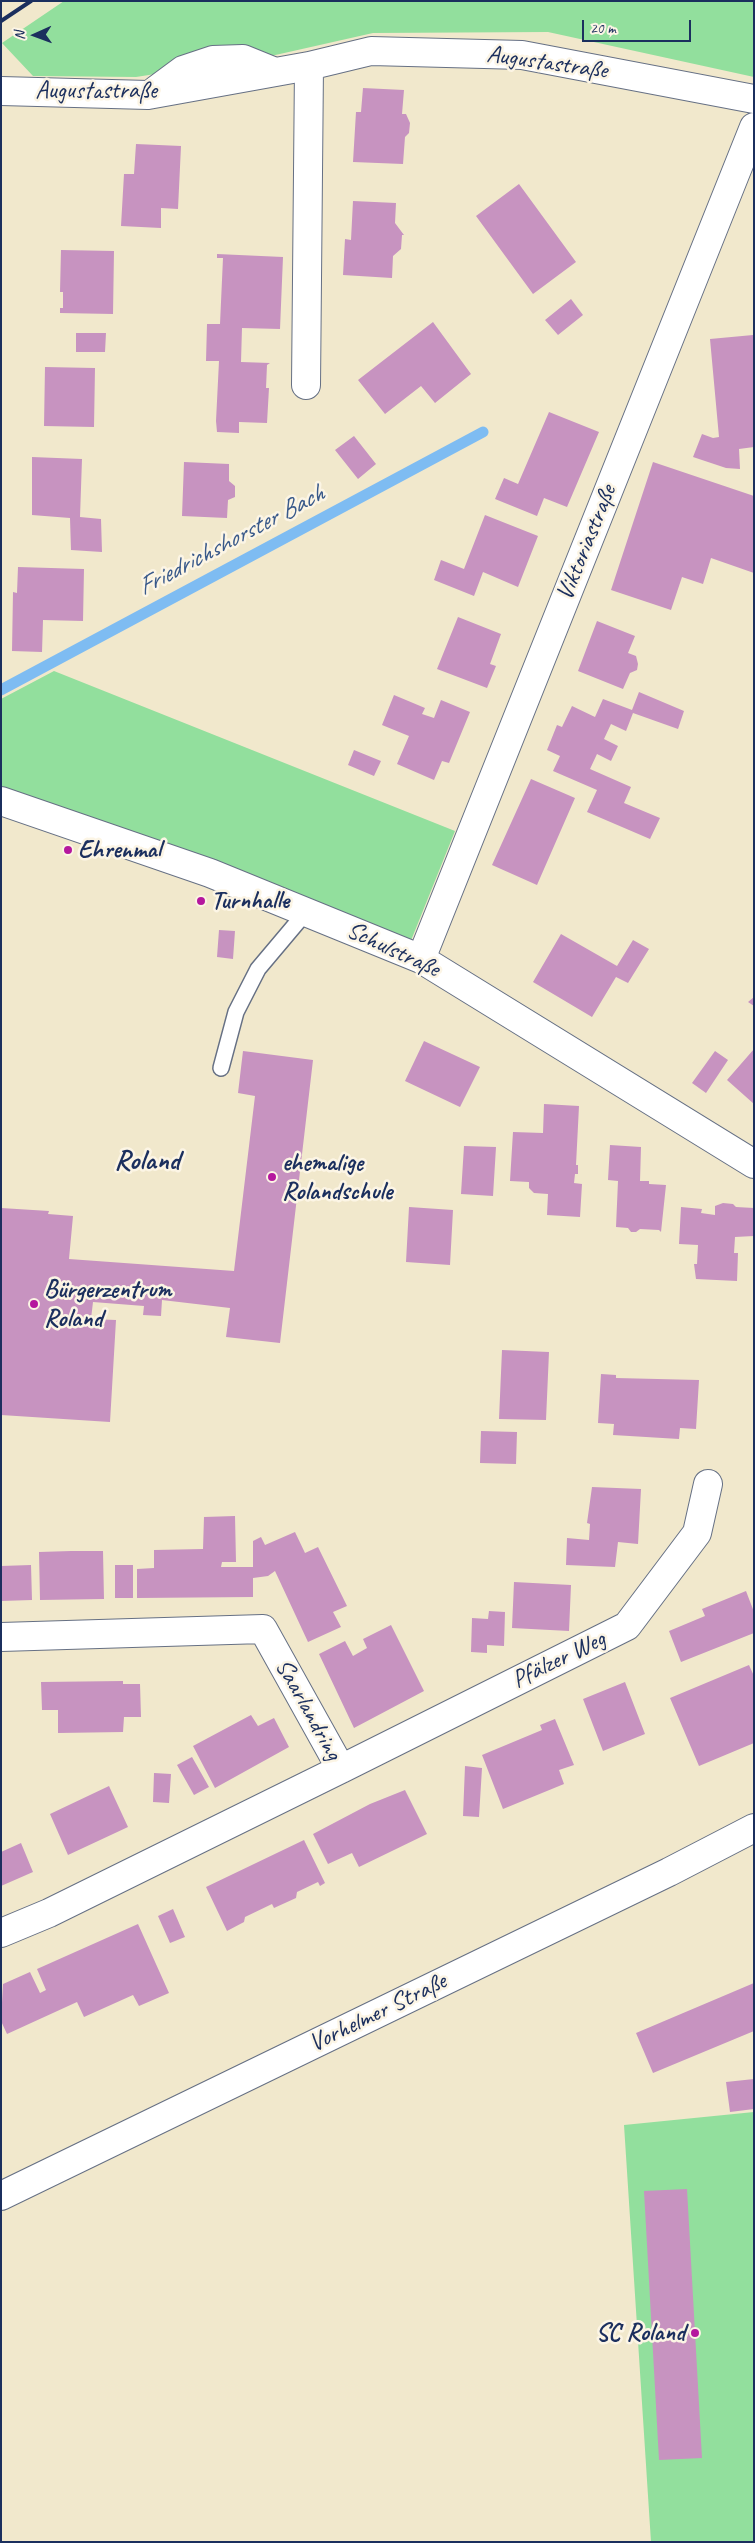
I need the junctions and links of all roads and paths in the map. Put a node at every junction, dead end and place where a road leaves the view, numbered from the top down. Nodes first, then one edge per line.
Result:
1 (309, 66) junction
2 (1, 91) edge
3 (754, 99) edge
4 (754, 126) edge
5 (306, 384) dead end
6 (1, 801) edge
7 (306, 912) junction
8 (421, 959) junction
9 (221, 1068) dead end
10 (754, 1164) edge
11 (708, 1484) dead end
12 (1, 1637) edge
13 (341, 1768) junction
14 (754, 1828) edge
15 (1, 1933) edge
16 (1, 2196) edge

1 - 2 street, Augustastraße
1 - 3 street, Augustastraße
1 - 5 street
4 - 8 street, Viktoriastraße
6 - 7 street, Schulstraße
7 - 8 street, Schulstraße
7 - 9 lane
8 - 10 street, Schulstraße
11 - 13 street, Pfälzer Weg
12 - 13 street, Saarlandring
13 - 15 street, Saarlandring
14 - 16 street, Vorhelmer Straße

